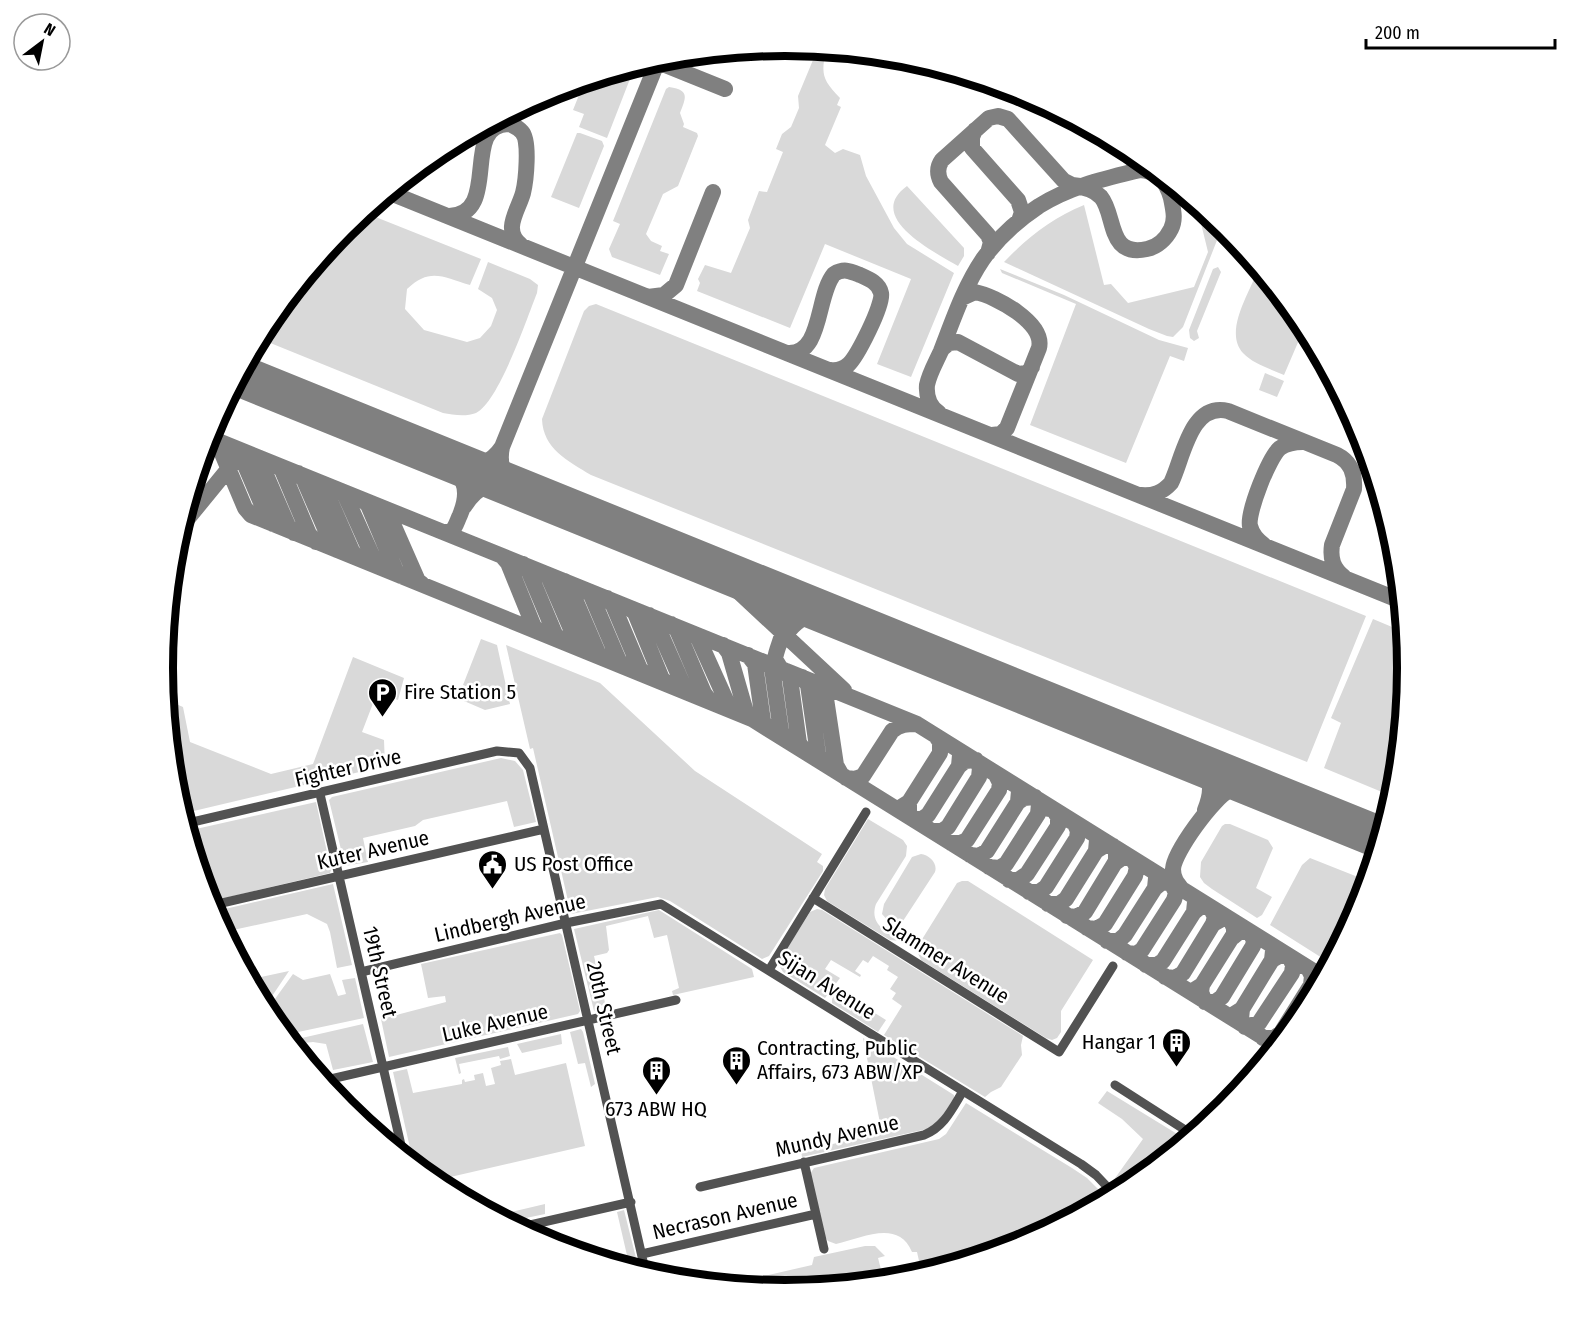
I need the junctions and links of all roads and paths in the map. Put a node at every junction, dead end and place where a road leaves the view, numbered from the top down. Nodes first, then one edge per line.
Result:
1 (519, 753) joint
2 (320, 794) junction
3 (866, 812) dead end
4 (192, 822) edge
5 (544, 830) junction
6 (340, 876) junction
7 (813, 898) junction
8 (220, 904) edge
9 (668, 907) joint
10 (566, 923) junction
11 (1113, 966) dead end
12 (769, 970) junction
13 (361, 972) junction
14 (676, 1000) dead end
15 (588, 1019) junction
16 (383, 1067) junction
17 (331, 1079) edge
18 (1115, 1085) dead end
19 (963, 1091) junction
20 (1187, 1131) edge
21 (401, 1145) edge
22 (804, 1162) junction
23 (700, 1187) dead end
24 (1108, 1188) edge
25 (630, 1202) junction
26 (816, 1214) junction
27 (531, 1225) edge
28 (824, 1249) dead end
29 (642, 1254) junction
30 (644, 1264) edge

1 - 2 street, Fighter Drive
1 - 5 street, 20th Street
2 - 4 street, Fighter Drive
2 - 6 street, 19th Street
3 - 7 street
5 - 6 street, Kuter Avenue
5 - 10 street, 20th Street
6 - 8 street, Kuter Avenue
6 - 13 street, 19th Street
7 - 11 street, Slammer Avenue
7 - 12 street
9 - 10 street, Lindbergh Avenue
9 - 12 street, Sijan Avenue
10 - 13 street, Lindbergh Avenue
10 - 15 street, 20th Street
12 - 19 street, Sijan Avenue
13 - 16 street, 19th Street
14 - 15 street, Luke Avenue
15 - 16 street, Luke Avenue
15 - 25 street, 20th Street
16 - 17 street, Luke Avenue
16 - 21 street, 19th Street
18 - 20 street
19 - 22 street, Mundy Avenue
19 - 24 street, Sijan Avenue
22 - 23 street, Mundy Avenue
22 - 26 street
25 - 27 street
25 - 29 street, 20th Street
26 - 28 street
26 - 29 street, Necrason Avenue
29 - 30 street, 20th Street

